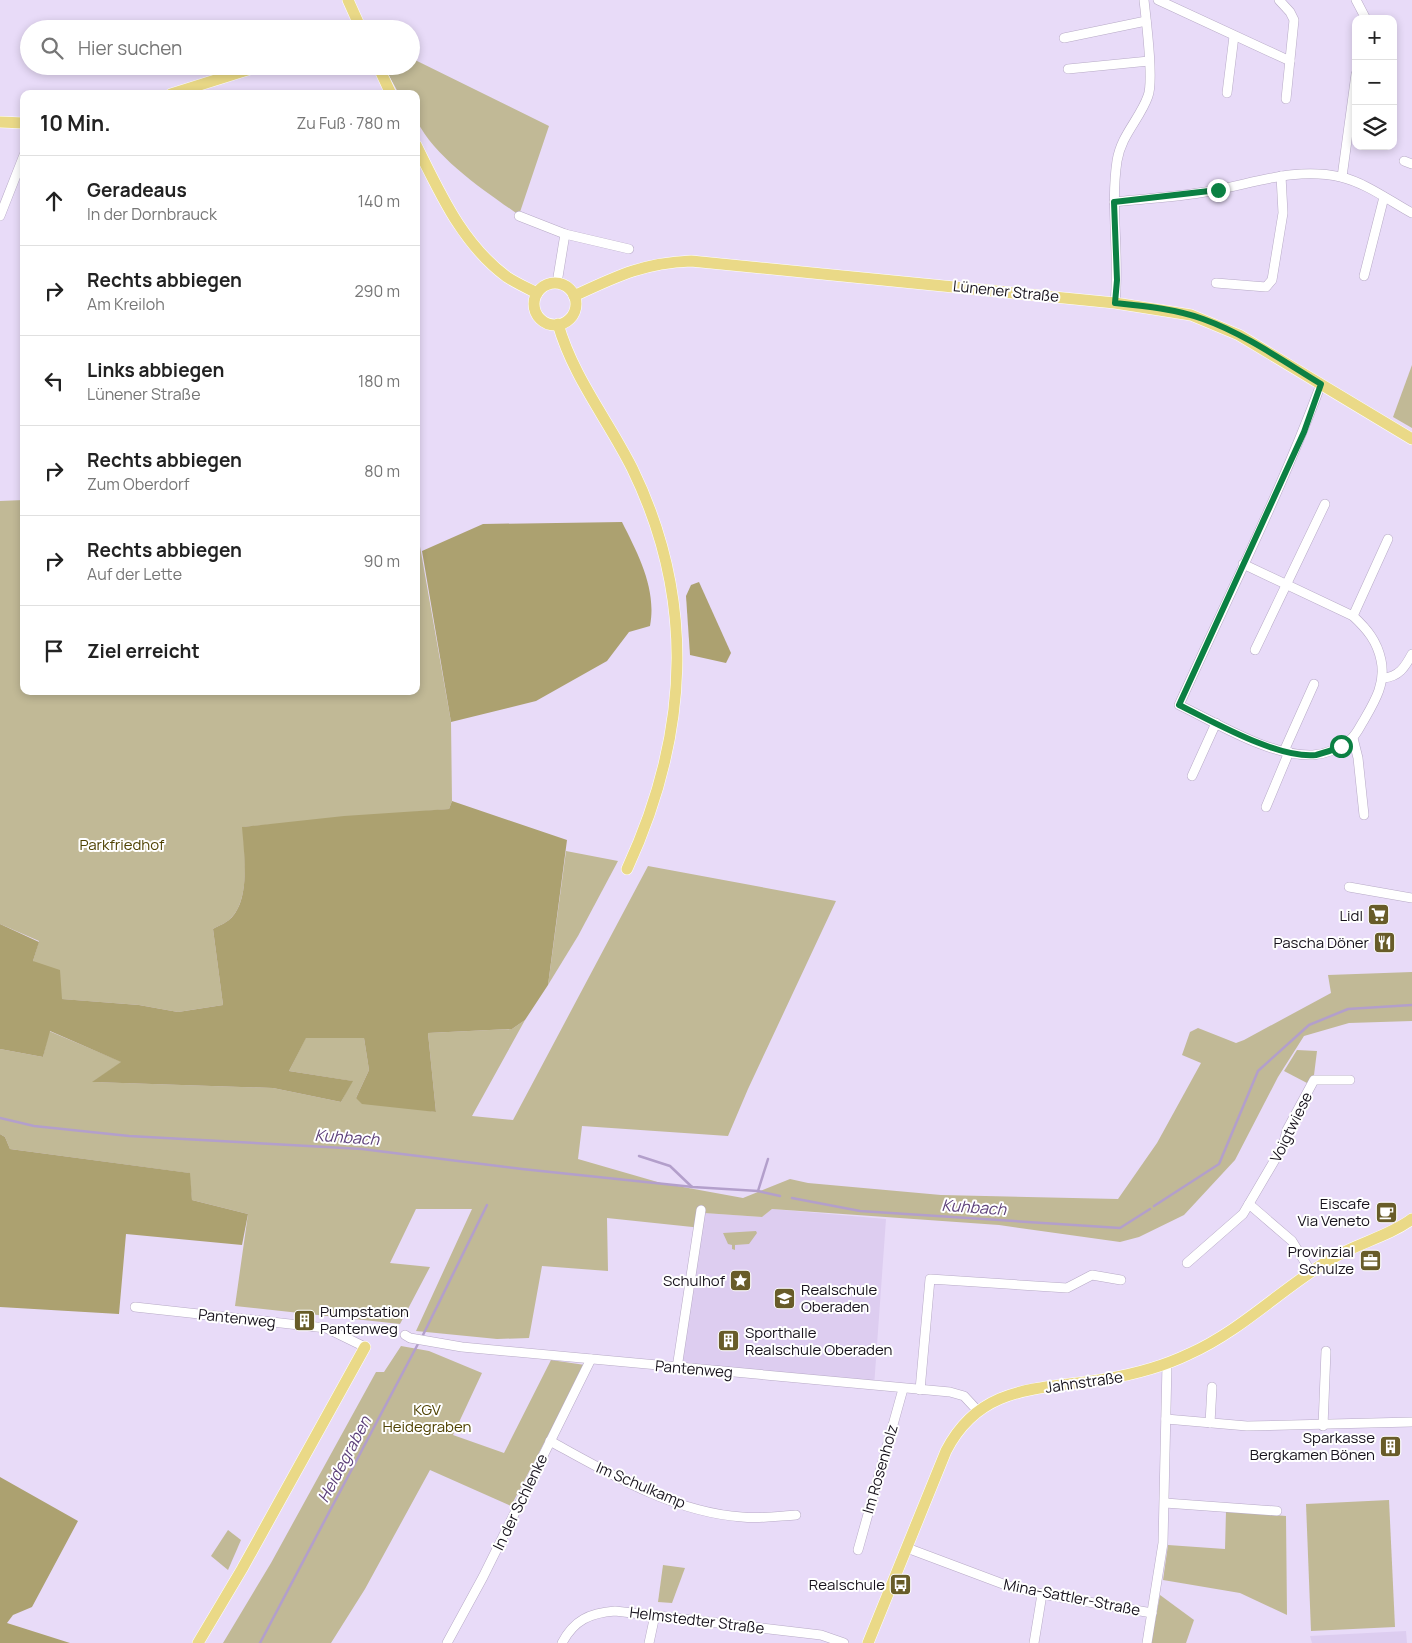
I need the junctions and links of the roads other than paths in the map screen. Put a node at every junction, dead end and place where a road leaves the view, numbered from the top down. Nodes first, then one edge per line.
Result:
1 (348, 0) edge
2 (1144, 0) edge
3 (1158, 0) edge
4 (1279, 0) edge
5 (1356, 0) edge
6 (1364, 15) edge
7 (355, 20) edge
8 (1146, 21) junction
9 (1234, 36) junction
10 (1064, 38) dead end
11 (1149, 61) junction
12 (1290, 61) junction
13 (1068, 69) dead end
14 (231, 75) edge
15 (382, 75) edge
16 (184, 90) edge
17 (389, 90) edge
18 (1227, 92) dead end
19 (1286, 99) dead end
20 (1352, 103) edge
21 (0, 122) edge
22 (20, 123) edge
23 (420, 153) edge
24 (20, 165) edge
25 (1281, 176) junction
26 (1342, 177) junction
27 (1384, 197) junction
28 (1114, 202) junction
29 (1412, 213) edge
30 (0, 216) edge
31 (519, 216) dead end
32 (565, 234) junction
33 (629, 249) dead end
34 (1364, 276) dead end
35 (557, 283) junction
36 (1216, 283) dead end
37 (537, 293) junction
38 (574, 296) junction
39 (1115, 303) junction
40 (558, 324) junction
41 (1321, 384) junction
42 (1412, 439) edge
43 (1325, 504) dead end
44 (1388, 539) dead end
45 (1243, 564) junction
46 (1286, 584) junction
47 (1353, 616) junction
48 (1255, 650) dead end
49 (1412, 654) edge
50 (1382, 678) junction
51 (1314, 684) dead end
52 (1216, 723) junction
53 (1353, 738) junction
54 (1287, 752) junction
55 (1192, 776) dead end
56 (1266, 808) dead end
57 (1364, 815) dead end
58 (627, 869) dead end
59 (1349, 887) dead end
60 (1412, 898) edge
61 (1350, 1080) dead end
62 (1249, 1204) junction
63 (702, 1210) dead end
64 (1410, 1224) edge
65 (1187, 1263) dead end
66 (1311, 1272) junction
67 (1121, 1280) dead end
68 (135, 1307) dead end
69 (409, 1337) dead end
70 (364, 1347) joint
71 (1326, 1351) dead end
72 (591, 1359) junction
73 (1167, 1364) junction
74 (677, 1368) junction
75 (1212, 1387) dead end
76 (904, 1389) junction
77 (920, 1390) junction
78 (978, 1410) junction
79 (1166, 1420) junction
80 (1412, 1422) edge
81 (1210, 1423) junction
82 (1323, 1426) junction
83 (550, 1441) junction
84 (1165, 1503) junction
85 (1278, 1511) dead end
86 (796, 1515) dead end
87 (907, 1548) junction
88 (858, 1550) dead end
89 (1042, 1594) junction
90 (1152, 1613) junction
91 (655, 1615) junction
92 (198, 1643) edge
93 (447, 1643) edge
94 (562, 1643) edge
95 (649, 1643) edge
96 (844, 1643) edge
97 (868, 1643) edge
98 (1034, 1643) edge
99 (1147, 1643) edge

1 - 7 main road
2 - 8 street
3 - 9 street
4 - 12 street
5 - 6 street
8 - 10 street
8 - 11 street
9 - 12 street
9 - 18 street
11 - 13 street
11 - 28 street
12 - 19 street
14 - 16 main road
15 - 17 main road
20 - 26 street
21 - 22 main road
23 - 37 main road
24 - 30 street
25 - 26 street
25 - 28 street
25 - 36 street
26 - 27 street
27 - 29 street
27 - 34 street
28 - 39 street
31 - 32 street
32 - 33 street
32 - 35 street
35 - 37 main road
35 - 38 main road
37 - 40 main road
38 - 39 main road, Lünener Straße
38 - 40 main road
39 - 41 main road, Lünener Straße
40 - 58 main road
41 - 42 main road, Lünener Straße
41 - 45 street
43 - 46 street
44 - 47 street
45 - 46 street
45 - 52 street
46 - 47 street
46 - 48 street
47 - 50 street
49 - 50 street
50 - 53 street
51 - 54 street
52 - 54 street
52 - 55 street
53 - 54 street
53 - 57 street
54 - 56 street
59 - 60 street
61 - 62 street, Voigtwiese
62 - 65 street, Voigtwiese
62 - 66 street
63 - 74 street
64 - 66 main road, Jahnstraße
66 - 73 main road, Jahnstraße
67 - 77 street
68 - 70 street, Pantenweg
69 - 72 street, Pantenweg
70 - 92 main road
71 - 82 street
72 - 74 street, Pantenweg
72 - 83 street, In der Schlenke
73 - 78 main road, Jahnstraße
73 - 79 street
74 - 76 street, Pantenweg
75 - 81 street
76 - 77 street, Pantenweg
76 - 88 street, Im Rosenholz
77 - 78 street, Pantenweg
78 - 87 main road, Jahnstraße
79 - 81 street
79 - 84 street
80 - 82 street
81 - 82 street
83 - 86 street, Im Schulkamp
83 - 93 street, In der Schlenke
84 - 85 street
84 - 90 street
87 - 89 street, Mina-Sattler-Straße
87 - 97 main road, Jahnstraße
89 - 90 street, Mina-Sattler-Straße
89 - 98 street
90 - 99 street
91 - 94 street, Helmstedter Straße
91 - 95 street
91 - 96 street, Helmstedter Straße

